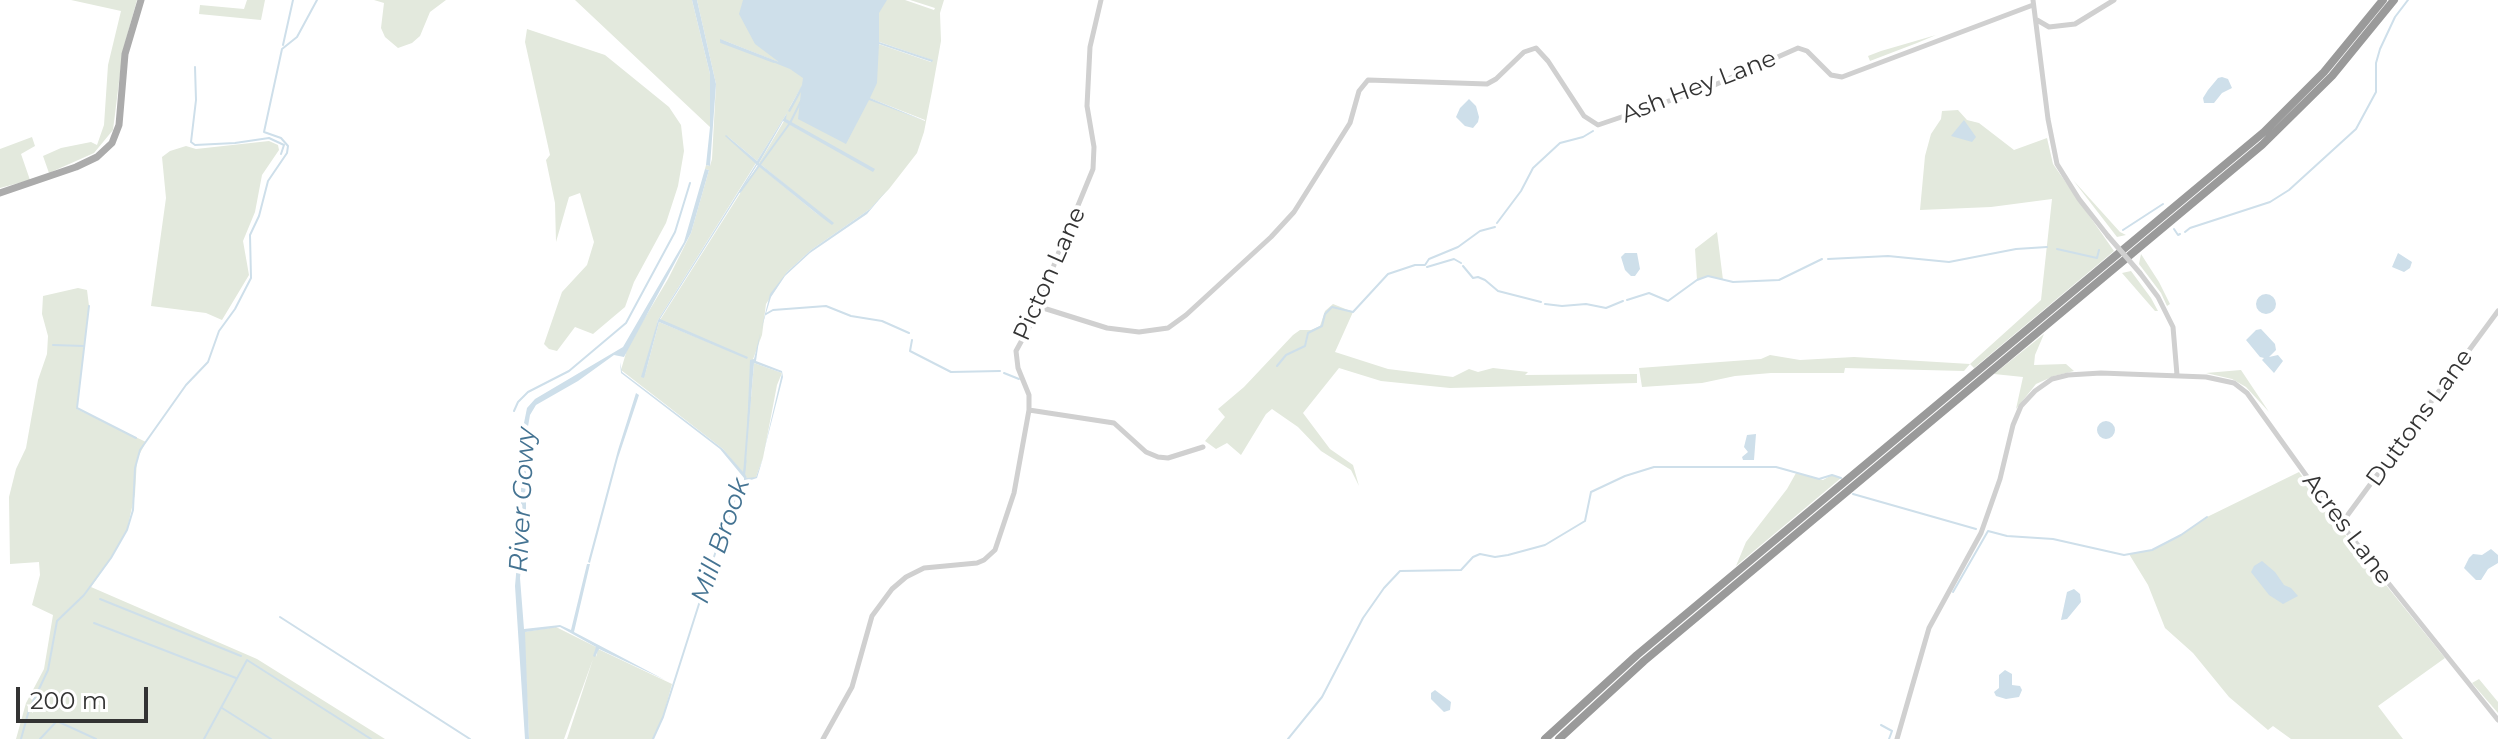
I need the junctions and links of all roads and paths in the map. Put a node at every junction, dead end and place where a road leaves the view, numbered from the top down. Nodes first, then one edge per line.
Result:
1 (141, 0) edge
2 (1101, 0) edge
3 (2114, 0) edge
4 (2383, 0) edge
5 (2394, 0) edge
6 (2033, 3) edge
7 (2036, 19) junction
8 (0, 193) edge
9 (1040, 307) junction
10 (2498, 311) edge
11 (2177, 375) junction
12 (1029, 410) junction
13 (1203, 447) dead end
14 (2341, 524) junction
15 (2498, 720) edge
16 (823, 739) edge
17 (1545, 739) edge
18 (1559, 739) edge
19 (1897, 739) edge

1 - 8 main road
2 - 9 street, Picton Lane
3 - 7 street
4 - 17 highway
5 - 18 highway
6 - 7 street
6 - 9 street, Ash Hey Lane
7 - 11 street, bridge
9 - 12 street, Picton Lane
10 - 14 street, Duttons Lane
11 - 14 street, Acres Lane
11 - 19 street, Acres Lane
12 - 13 street
12 - 16 street, Picton Lane
14 - 15 street, Acres Lane

